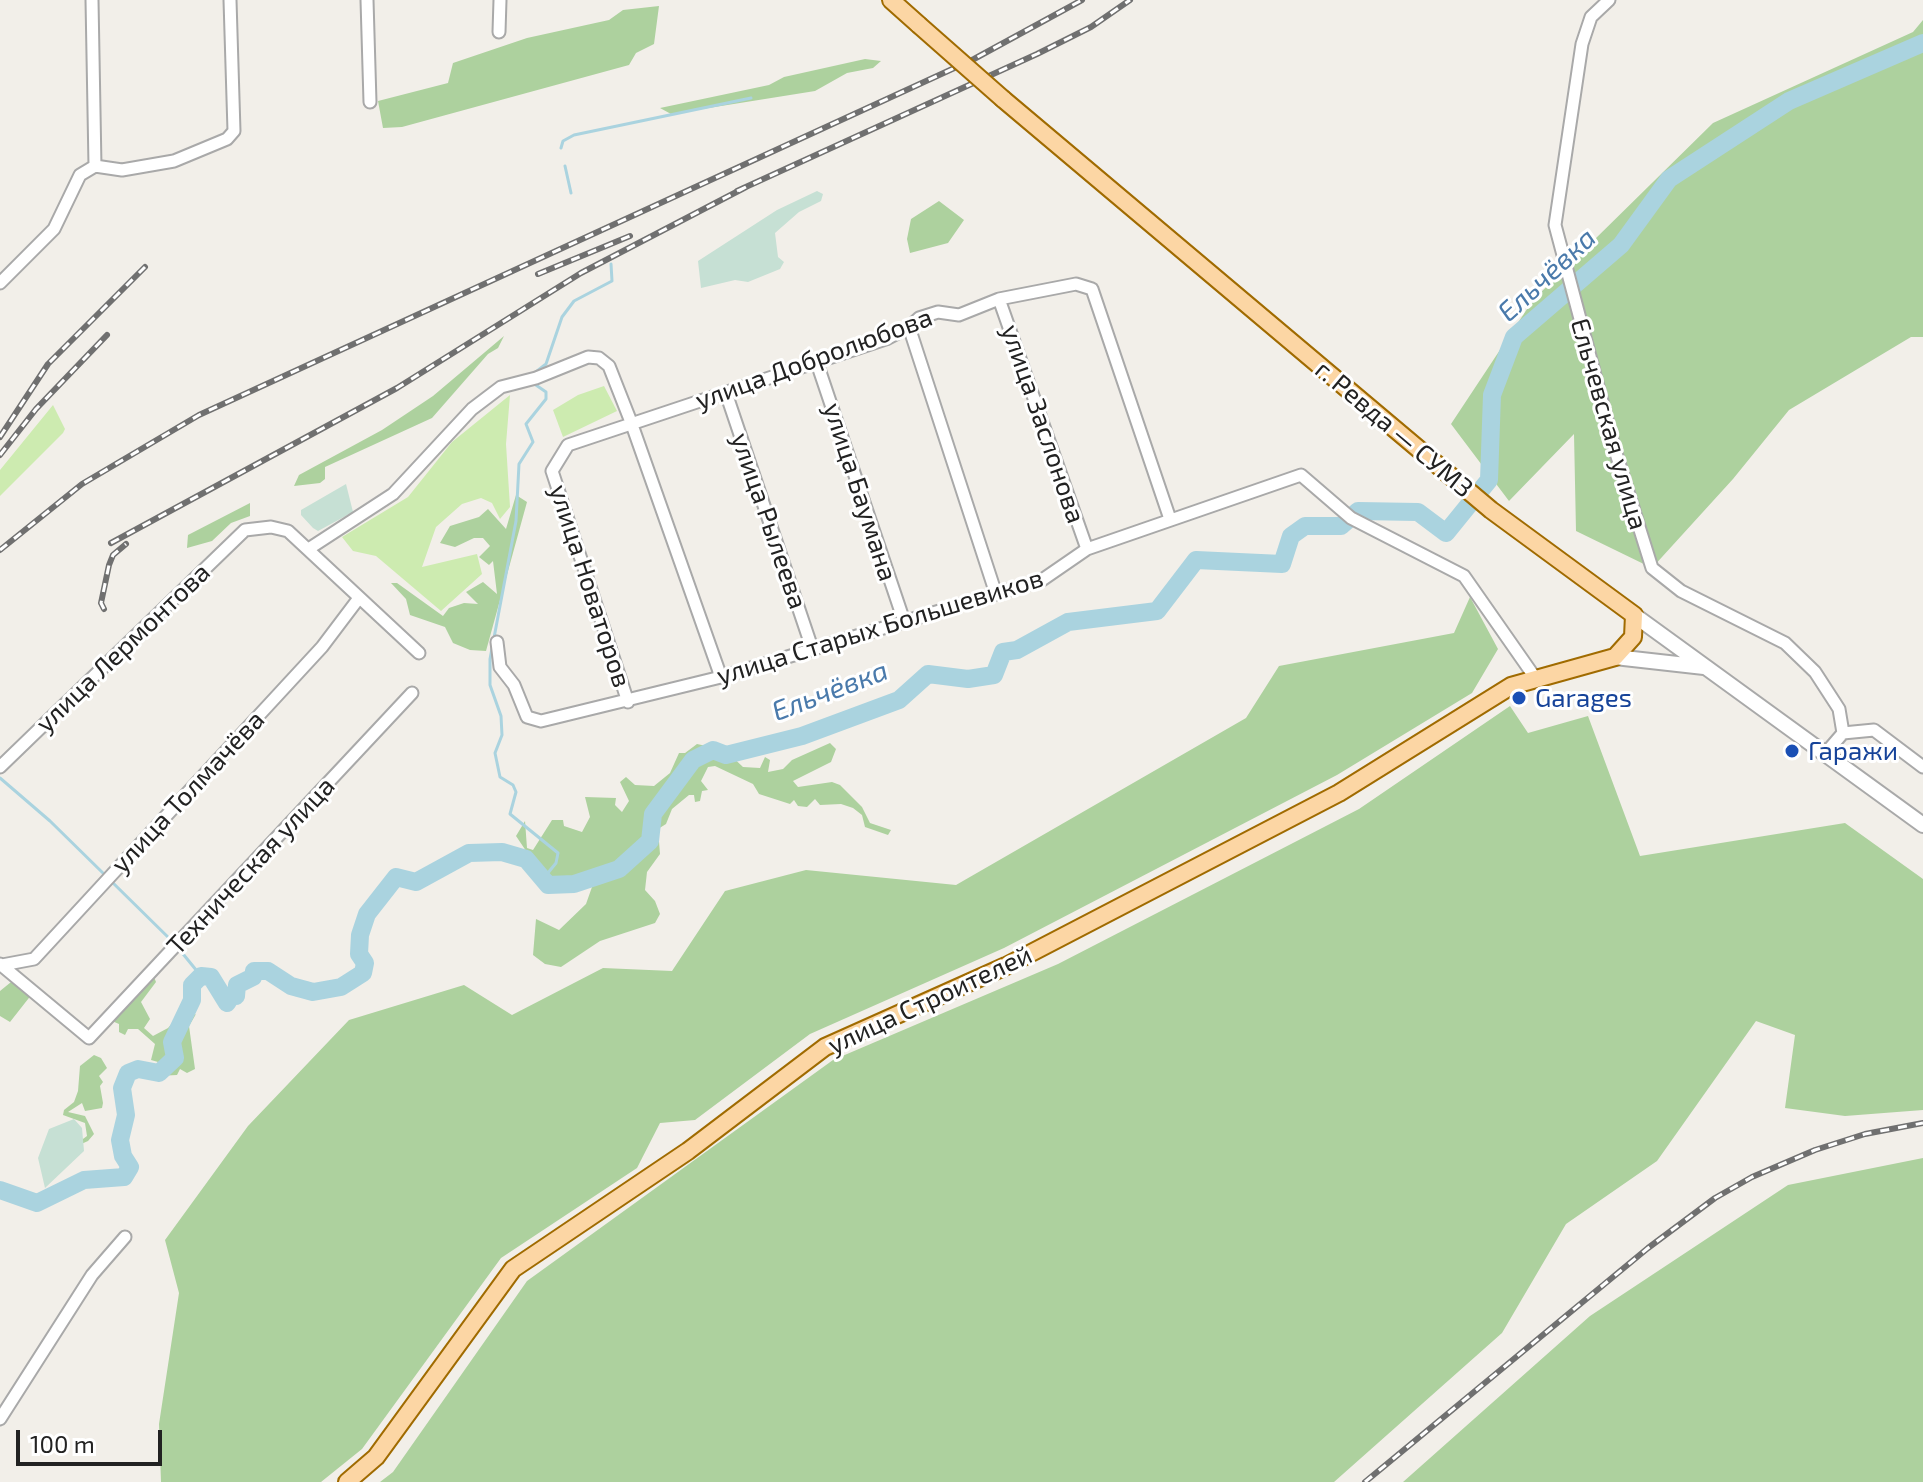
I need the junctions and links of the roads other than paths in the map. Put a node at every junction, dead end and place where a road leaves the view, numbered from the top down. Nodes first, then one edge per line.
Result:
1 (92, 0) edge
2 (230, 0) edge
3 (367, 0) edge
4 (500, 0) edge
5 (891, 0) edge
6 (1609, 0) edge
7 (499, 32) dead end
8 (370, 102) dead end
9 (95, 166) junction
10 (0, 283) edge
11 (999, 299) junction
12 (909, 327) junction
13 (817, 363) junction
14 (726, 393) junction
15 (631, 422) junction
16 (552, 471) joint
17 (1170, 519) junction
18 (310, 548) junction
19 (1087, 549) junction
20 (996, 594) junction
21 (359, 598) junction
22 (1634, 615) junction
23 (904, 621) junction
24 (497, 642) dead end
25 (812, 648) junction
26 (419, 653) dead end
27 (1615, 657) junction
28 (1704, 667) junction
29 (721, 677) junction
30 (1536, 679) junction
31 (412, 693) dead end
32 (628, 702) junction
33 (1843, 733) junction
34 (1824, 755) junction
35 (0, 767) edge
36 (1923, 767) edge
37 (1923, 825) edge
38 (1, 965) edge
39 (125, 1237) dead end
40 (0, 1419) edge
41 (347, 1482) edge

1 - 9 street
2 - 9 street
3 - 8 street
4 - 7 street
5 - 22 main road, г. Ревда — СУМЗ, bridge
6 - 33 street, Ельчевская улица
9 - 10 street
11 - 12 street, улица Добролюбова
11 - 17 street, улица Добролюбова
11 - 19 street, улица Заслонова
12 - 13 street, улица Добролюбова
12 - 20 street
13 - 14 street, улица Добролюбова
13 - 23 street, улица Баумана
14 - 15 street, улица Добролюбова
14 - 25 street, улица Рылеева
15 - 16 street, улица Добролюбова
15 - 18 street
15 - 29 street
16 - 32 street, улица Новаторов
17 - 19 street, улица Старых Большевиков
17 - 30 street, улица Старых Большевиков
18 - 21 street
18 - 35 street, улица Лермонтова
19 - 20 street, улица Старых Большевиков
20 - 23 street, улица Старых Большевиков
21 - 26 street
21 - 38 street, улица Толмачёва
22 - 27 main road
22 - 28 street, г. Ревда — СУМЗ
23 - 25 street, улица Старых Большевиков
24 - 32 street, улица Старых Большевиков
25 - 29 street, улица Старых Большевиков
27 - 28 street, улица Строителей
27 - 30 main road, улица Строителей
28 - 34 street, г. Ревда — СУМЗ
29 - 32 street, улица Старых Большевиков
30 - 41 main road, улица Строителей
31 - 38 street, Техническая улица
33 - 34 street
33 - 36 street
34 - 37 street, г. Ревда — СУМЗ
39 - 40 street

